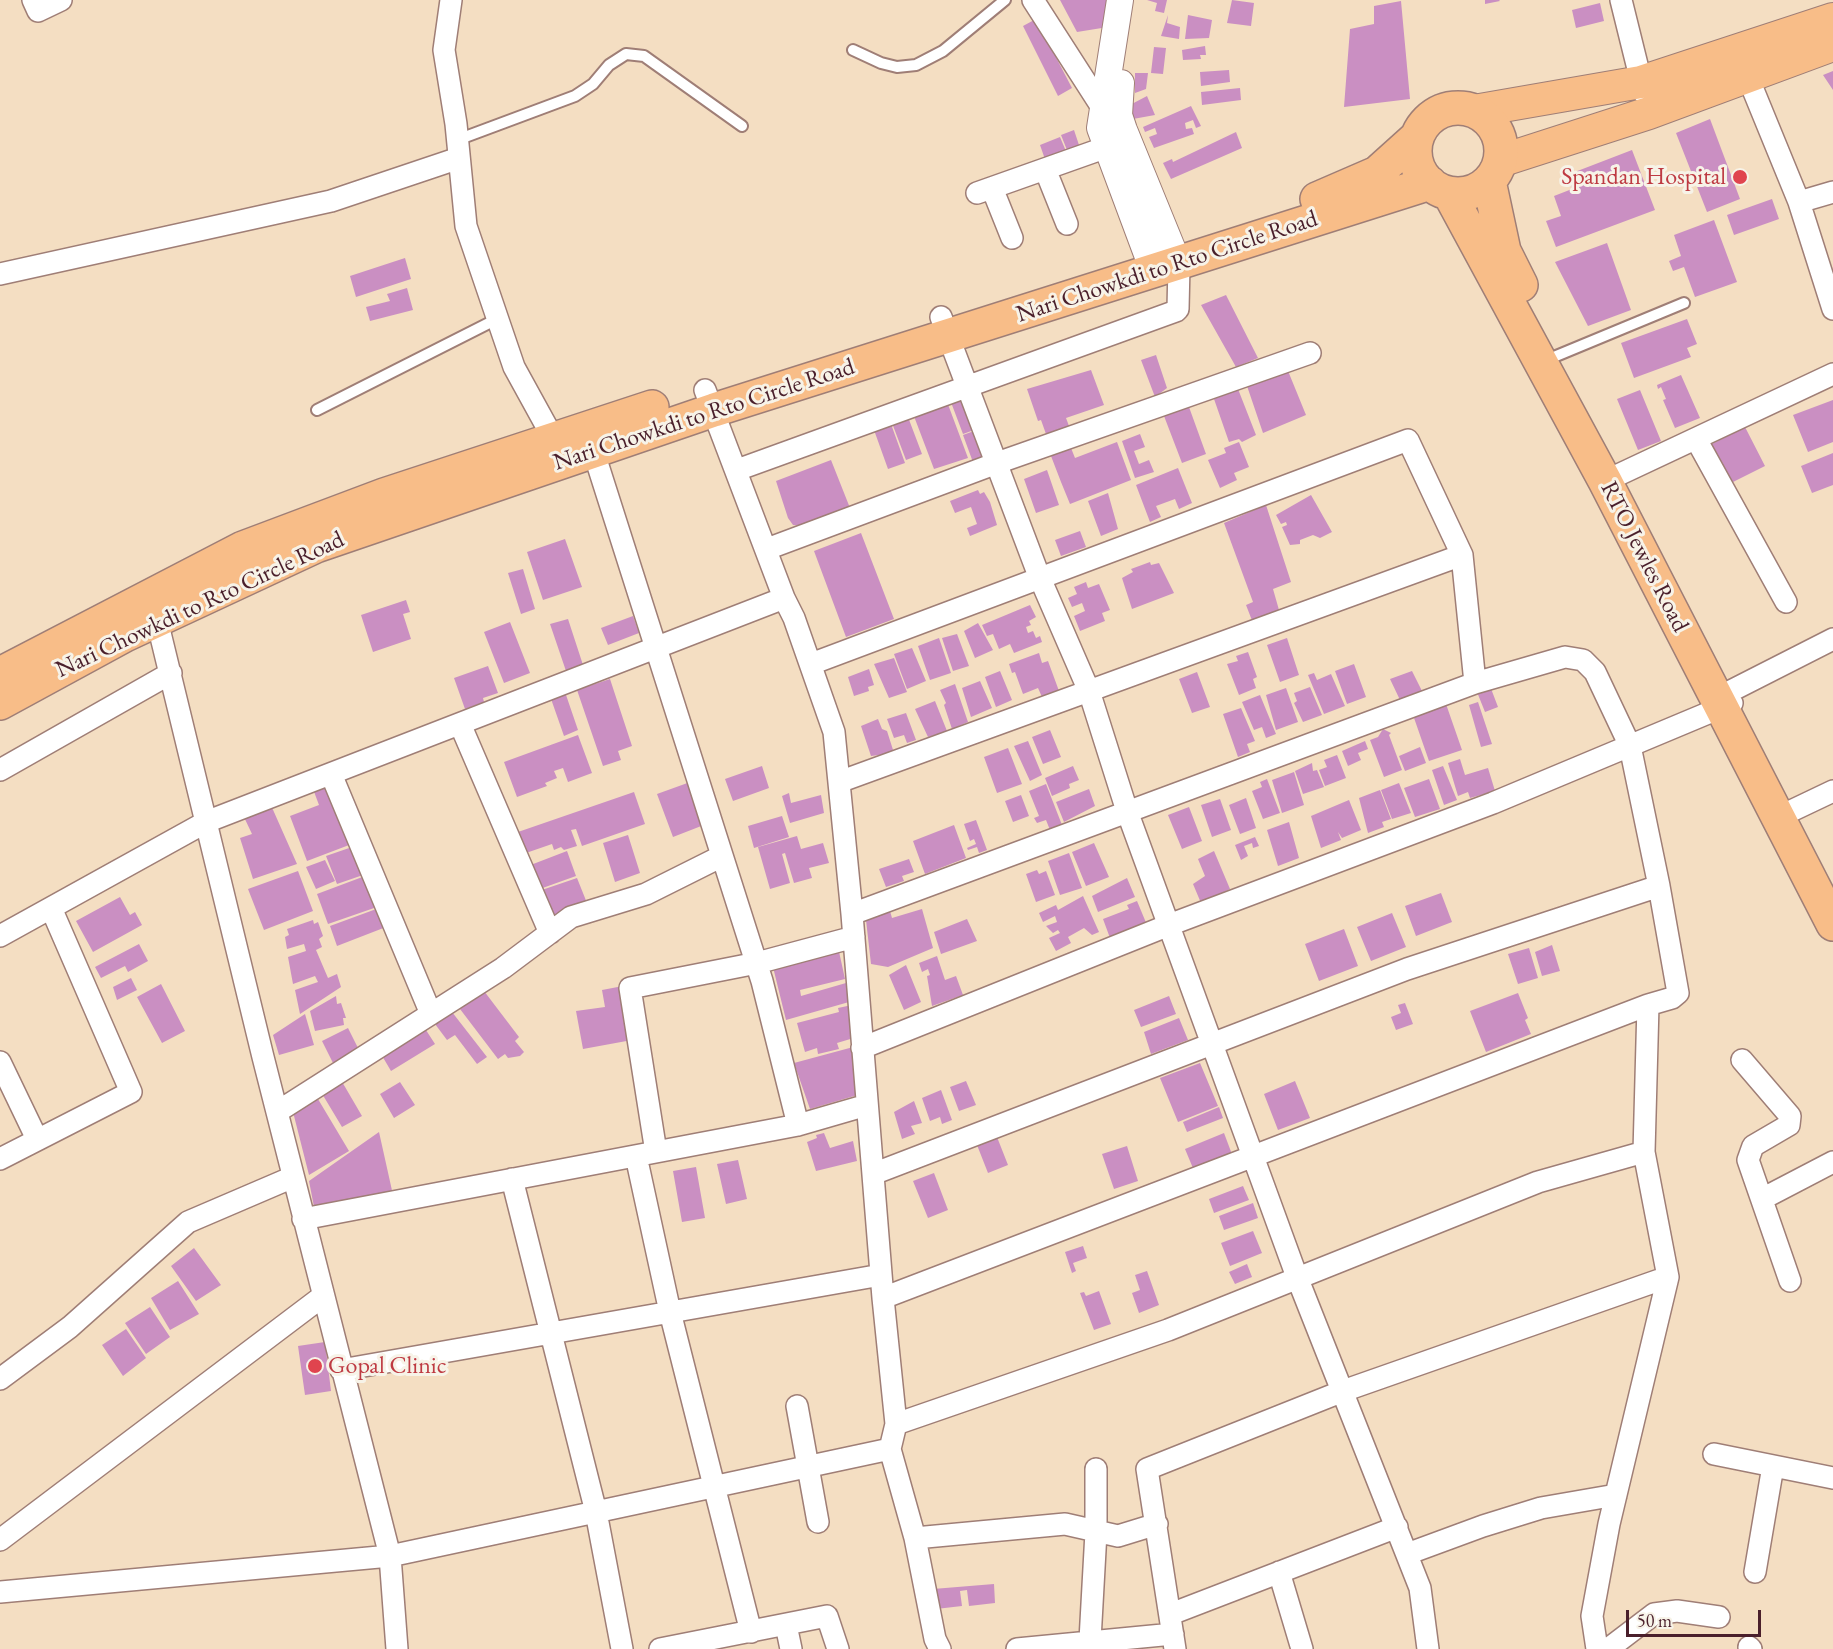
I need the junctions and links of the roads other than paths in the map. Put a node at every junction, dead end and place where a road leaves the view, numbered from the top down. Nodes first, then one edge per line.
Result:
1 (33, 0) edge
2 (61, 0) edge
3 (451, 0) edge
4 (1005, 0) edge
5 (1033, 0) edge
6 (1120, 0) edge
7 (1137, 0) edge
8 (1621, 0) edge
9 (1833, 19) edge
10 (1833, 45) edge
11 (853, 50) dead end
12 (1747, 75) junction
13 (1641, 82) junction
14 (1474, 111) junction
15 (1111, 112) junction
16 (1649, 112) junction
17 (742, 126) dead end
18 (1417, 137) junction
19 (1107, 147) junction
20 (458, 149) junction
21 (1045, 169) junction
22 (1494, 171) junction
23 (1439, 188) junction
24 (1833, 192) edge
25 (1799, 202) junction
26 (1331, 205) junction
27 (1067, 224) dead end
28 (1012, 238) dead end
29 (1166, 267) junction
30 (0, 274) edge
31 (1684, 303) dead end
32 (1833, 309) edge
33 (497, 319) junction
34 (945, 326) junction
35 (1310, 352) dead end
36 (1548, 359) junction
37 (1833, 374) edge
38 (969, 388) junction
39 (709, 400) junction
40 (317, 410) dead end
41 (553, 438) junction
42 (1696, 439) junction
43 (593, 450) junction
44 (997, 463) junction
45 (736, 470) junction
46 (1616, 476) junction
47 (767, 549) junction
48 (1462, 555) junction
49 (1039, 576) junction
50 (784, 598) junction
51 (1786, 602) dead end
52 (154, 608) junction
53 (1833, 639) edge
54 (656, 649) junction
55 (811, 664) junction
56 (171, 673) junction
57 (0, 674) edge
58 (1474, 683) junction
59 (1089, 691) junction
60 (1724, 700) junction
61 (0, 702) edge
62 (460, 724) junction
63 (1630, 746) junction
64 (0, 770) edge
65 (331, 774) junction
66 (839, 782) junction
67 (1833, 791) edge
68 (1127, 811) junction
69 (1790, 812) junction
70 (207, 822) junction
71 (722, 856) junction
72 (1659, 886) junction
73 (1833, 897) edge
74 (51, 908) junction
75 (852, 914) junction
76 (1833, 924) edge
77 (1169, 925) junction
78 (550, 933) junction
79 (0, 936) edge
80 (854, 937) junction
81 (757, 963) junction
82 (1648, 1005) junction
83 (431, 1014) junction
84 (1213, 1041) junction
85 (862, 1048) junction
86 (1742, 1060) dead end
87 (0, 1062) edge
88 (867, 1105) junction
89 (277, 1112) junction
90 (798, 1125) junction
91 (37, 1139) junction
92 (1644, 1152) junction
93 (646, 1154) junction
94 (1255, 1158) junction
95 (0, 1159) edge
96 (1832, 1165) edge
97 (873, 1174) junction
98 (293, 1177) junction
99 (512, 1179) junction
100 (1762, 1199) junction
101 (303, 1219) junction
102 (881, 1275) junction
103 (1297, 1277) junction
104 (1668, 1277) junction
105 (1790, 1281) dead end
106 (322, 1296) junction
107 (883, 1298) junction
108 (670, 1312) junction
109 (549, 1333) junction
110 (341, 1370) junction
111 (0, 1379) edge
112 (1343, 1391) junction
113 (797, 1407) dead end
114 (896, 1424) junction
115 (890, 1449) junction
116 (1714, 1455) dead end
117 (1773, 1466) junction
118 (808, 1467) junction
119 (1096, 1469) dead end
120 (1833, 1478) edge
121 (714, 1487) junction
122 (1616, 1495) junction
123 (596, 1512) junction
124 (818, 1522) dead end
125 (1157, 1524) junction
126 (1397, 1527) junction
127 (1096, 1532) junction
128 (915, 1538) junction
129 (0, 1540) edge
130 (1407, 1554) junction
131 (390, 1556) junction
132 (1279, 1572) junction
133 (1755, 1572) dead end
134 (0, 1592) edge
135 (1719, 1617) dead end
136 (786, 1625) junction
137 (751, 1632) junction
138 (1173, 1632) edge
139 (1090, 1640) junction
140 (397, 1649) edge
141 (621, 1649) edge
142 (660, 1649) edge
143 (791, 1649) edge
144 (838, 1649) edge
145 (940, 1649) edge
146 (1017, 1649) edge
147 (1302, 1649) edge
148 (1428, 1649) edge
149 (1597, 1649) edge
150 (1608, 1649) edge

1 - 2 street
3 - 20 street
4 - 11 lane
5 - 15 street
6 - 15 street
7 - 15 street
8 - 13 street
9 - 13 main road
10 - 12 main road
12 - 16 main road
12 - 25 street
13 - 14 main road
13 - 16 street
14 - 18 highway
14 - 22 highway
15 - 19 street
15 - 29 street
16 - 22 main road
17 - 20 lane
18 - 23 highway
18 - 26 highway
19 - 21 street
19 - 29 street
20 - 30 street
20 - 33 street
21 - 27 street
21 - 28 street
22 - 23 highway
22 - 36 highway, RTO Jewles Road
23 - 26 highway, Nari Chowkdi to Rto Circle Road
23 - 36 highway, RTO Jewles Road
24 - 25 street
25 - 32 street
26 - 29 highway, Nari Chowkdi to Rto Circle Road
29 - 34 highway, Nari Chowkdi to Rto Circle Road
29 - 38 street
31 - 36 lane
33 - 40 lane
33 - 41 street
34 - 38 street
34 - 39 highway, Nari Chowkdi to Rto Circle Road
35 - 44 street
36 - 46 highway, RTO Jewles Road
36 - 60 highway, RTO Jewles Road
37 - 42 street
38 - 44 street
38 - 45 street
39 - 41 highway
39 - 43 highway, Nari Chowkdi to Rto Circle Road
39 - 45 street
41 - 52 highway
42 - 46 street
42 - 51 street
43 - 52 highway, Nari Chowkdi to Rto Circle Road
43 - 54 street
44 - 47 street
44 - 49 street
45 - 47 street
46 - 60 highway, RTO Jewles Road
47 - 50 street
48 - 49 street
48 - 58 street
48 - 59 street
49 - 55 street
49 - 59 street
50 - 54 street
50 - 55 street
52 - 56 street
52 - 57 highway
52 - 61 highway, Nari Chowkdi to Rto Circle Road
53 - 60 street
54 - 62 street
54 - 71 street
55 - 66 street
56 - 64 street
56 - 70 street
58 - 63 street
58 - 68 street
59 - 66 street
59 - 68 street
60 - 63 street
60 - 69 highway, RTO Jewles Road
60 - 76 highway, RTO Jewles Road
62 - 65 street
62 - 78 street
63 - 72 street
63 - 77 street
65 - 70 street
65 - 83 street
66 - 75 street
67 - 69 street
68 - 75 street
68 - 77 street
69 - 73 highway, RTO Jewles Road
70 - 74 street
70 - 89 street
71 - 78 street
71 - 81 street
72 - 82 street
72 - 84 street
74 - 79 street
74 - 91 street
75 - 80 street
77 - 84 street
77 - 85 street
78 - 83 street
80 - 81 street
80 - 85 street
81 - 90 street
81 - 93 street
82 - 92 street
82 - 94 street
83 - 89 street
84 - 94 street
84 - 97 street
85 - 88 street
86 - 100 street
87 - 91 street
88 - 90 street
88 - 97 street
89 - 98 street
90 - 93 street
91 - 95 street
92 - 103 street
92 - 104 street
93 - 99 street
93 - 108 street
94 - 103 street
94 - 107 street
96 - 100 street
97 - 102 street
98 - 101 street
98 - 111 street
99 - 101 street
99 - 109 street
100 - 105 street
101 - 106 street
102 - 107 street
102 - 108 street
103 - 112 street
103 - 114 street
104 - 112 street
104 - 122 street
106 - 110 street
106 - 129 street
107 - 114 street
108 - 109 street
108 - 121 street
109 - 110 street
109 - 123 street
110 - 131 street
112 - 125 street
112 - 126 street
113 - 118 street
114 - 115 street
115 - 118 street
115 - 128 street
116 - 117 street
117 - 120 street
117 - 133 street
118 - 121 street
118 - 124 street
119 - 127 street
121 - 123 street
121 - 137 street
122 - 130 street
122 - 149 street
123 - 131 street
123 - 141 street
125 - 127 street
125 - 138 street
126 - 130 street
126 - 132 street
127 - 128 street
127 - 139 street
128 - 145 street
130 - 148 street
131 - 134 street
131 - 140 street
132 - 138 street
132 - 147 street
135 - 150 street
136 - 137 street
136 - 143 street
136 - 144 street
137 - 142 street
138 - 139 street
139 - 146 street

